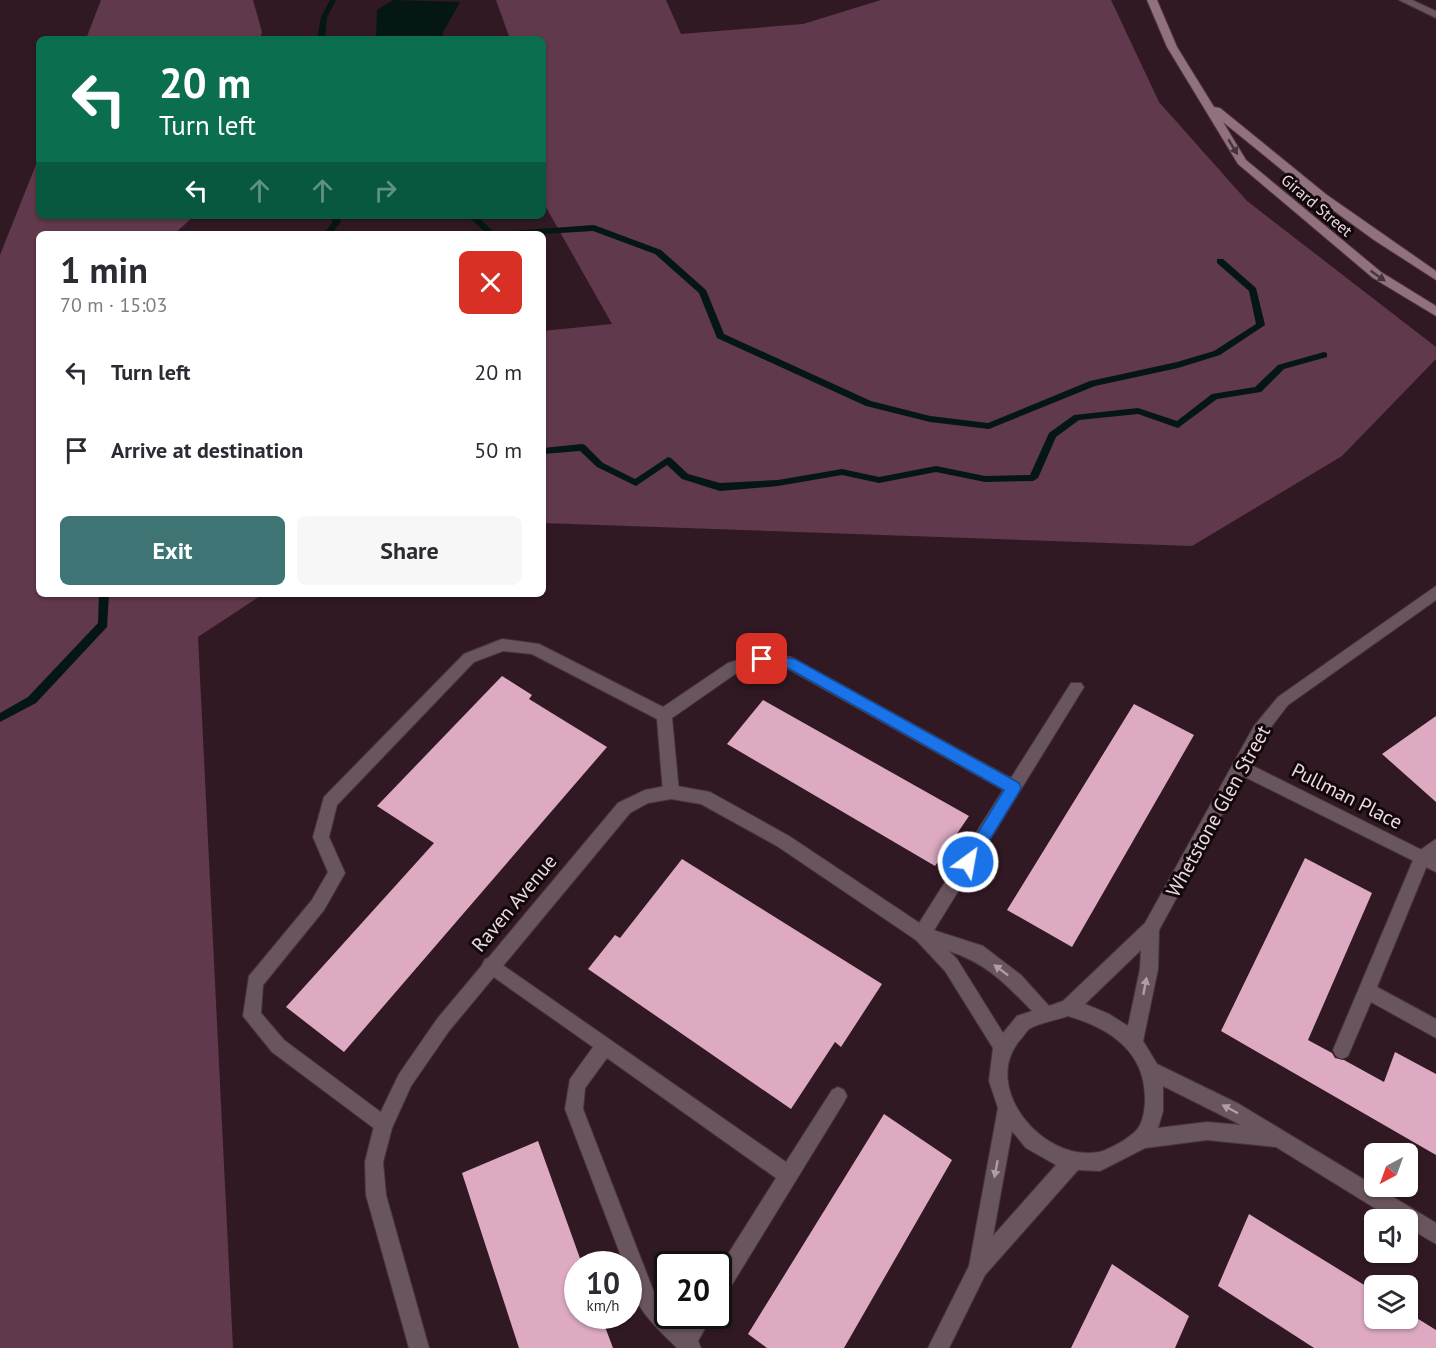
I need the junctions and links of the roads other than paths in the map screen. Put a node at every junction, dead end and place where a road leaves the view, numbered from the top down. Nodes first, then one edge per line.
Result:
1 (1152, 0) edge
2 (1404, 0) edge
3 (1436, 15) edge
4 (1202, 97) junction
5 (1436, 276) edge
6 (1436, 312) edge
7 (1436, 592) edge
8 (1076, 687) dead end
9 (664, 715) junction
10 (1239, 766) junction
11 (1014, 788) junction
12 (671, 792) junction
13 (1436, 846) edge
14 (1429, 861) edge
15 (1151, 929) junction
16 (922, 934) junction
17 (491, 964) junction
18 (1365, 990) junction
19 (1068, 1008) junction
20 (1043, 1011) junction
21 (1436, 1029) edge
22 (1134, 1042) junction
23 (605, 1046) junction
24 (1002, 1047) junction
25 (1342, 1050) dead end
26 (1151, 1070) junction
27 (838, 1096) dead end
28 (1006, 1111) junction
29 (383, 1126) junction
30 (1142, 1139) junction
31 (1280, 1139) junction
32 (1072, 1162) junction
33 (789, 1175) junction
34 (1436, 1234) edge
35 (732, 1267) edge
36 (978, 1268) junction
37 (696, 1329) edge
38 (688, 1346) edge
39 (419, 1348) edge
40 (938, 1348) edge

1 - 4 street, Girard Street
2 - 3 street
4 - 5 street, Girard Street
4 -> 6 street, Girard Street
7 - 10 street, Whetstone Glen Street
8 - 11 street
9 - 11 street
9 - 12 street
9 - 29 street
10 - 14 street, Pullman Place
10 - 15 street, Whetstone Glen Street
11 - 16 street
12 - 16 street, Raven Avenue
12 - 17 street, Raven Avenue
13 - 14 street
14 - 18 street
15 - 19 street, Whetstone Glen Street
22 -> 15 street, Whetstone Glen Street
20 -> 16 street, Raven Avenue
16 - 24 street, Raven Avenue
17 - 23 street
17 - 29 street, Raven Avenue
18 - 21 street
18 - 25 street
19 - 20 street
19 - 22 street
20 - 24 street
22 - 26 street
23 - 33 street
23 - 38 street
24 - 28 street
26 - 30 street
31 -> 26 street
27 - 33 street
28 - 32 street
28 -> 36 street
29 - 39 street, Raven Avenue
30 - 31 street
30 - 32 street
31 - 34 street
32 - 36 street
33 - 35 street
36 - 40 street
37 - 38 street

